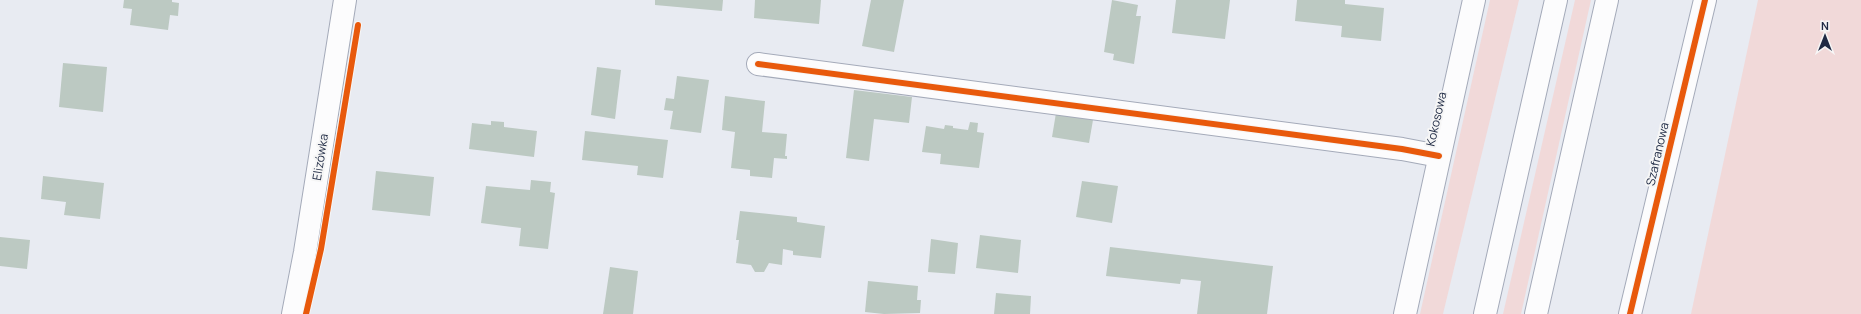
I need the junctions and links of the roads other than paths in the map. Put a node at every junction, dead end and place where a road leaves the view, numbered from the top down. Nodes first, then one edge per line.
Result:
1 (345, 0) edge
2 (1474, 0) edge
3 (1556, 0) edge
4 (1607, 0) edge
5 (1705, 0) edge
6 (758, 64) dead end
7 (1439, 156) junction
8 (293, 314) edge
9 (1405, 314) edge
10 (1484, 314) edge
11 (1536, 314) edge
12 (1630, 314) edge

1 - 8 street, Elizówka
2 - 7 street, Kokosowa
3 - 10 street
4 - 11 street
5 - 12 street, Szafranowa
6 - 7 street
7 - 9 street, Kokosowa

